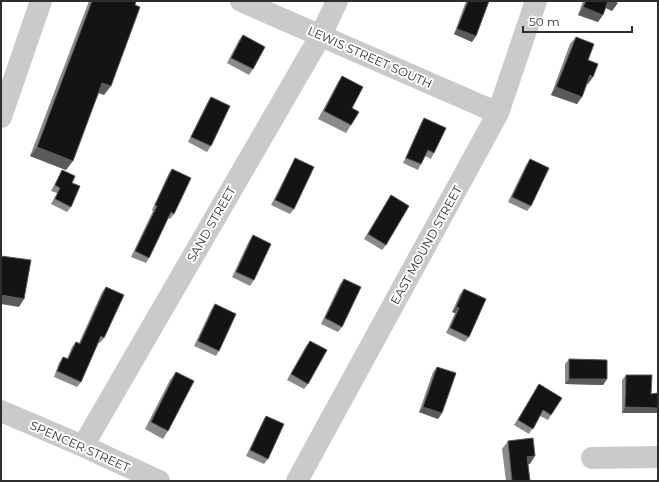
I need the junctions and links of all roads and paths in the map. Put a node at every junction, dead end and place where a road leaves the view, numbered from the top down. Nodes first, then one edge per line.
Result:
1 (41, 1) edge
2 (241, 1) edge
3 (337, 1) edge
4 (536, 1) edge
5 (320, 35) junction
6 (498, 113) junction
7 (1, 116) edge
8 (1, 411) edge
9 (83, 446) junction
10 (658, 457) edge
11 (592, 458) dead end
12 (159, 481) edge
13 (297, 481) edge

1 - 7 street
2 - 5 street, LEWIS STREET SOUTH
3 - 5 street, SAND STREET
4 - 6 street, EAST MOUND STREET
5 - 6 street, LEWIS STREET SOUTH
5 - 9 street, SAND STREET
6 - 13 street, EAST MOUND STREET
8 - 9 street, SPENCER STREET
9 - 12 street, SPENCER STREET
10 - 11 street

